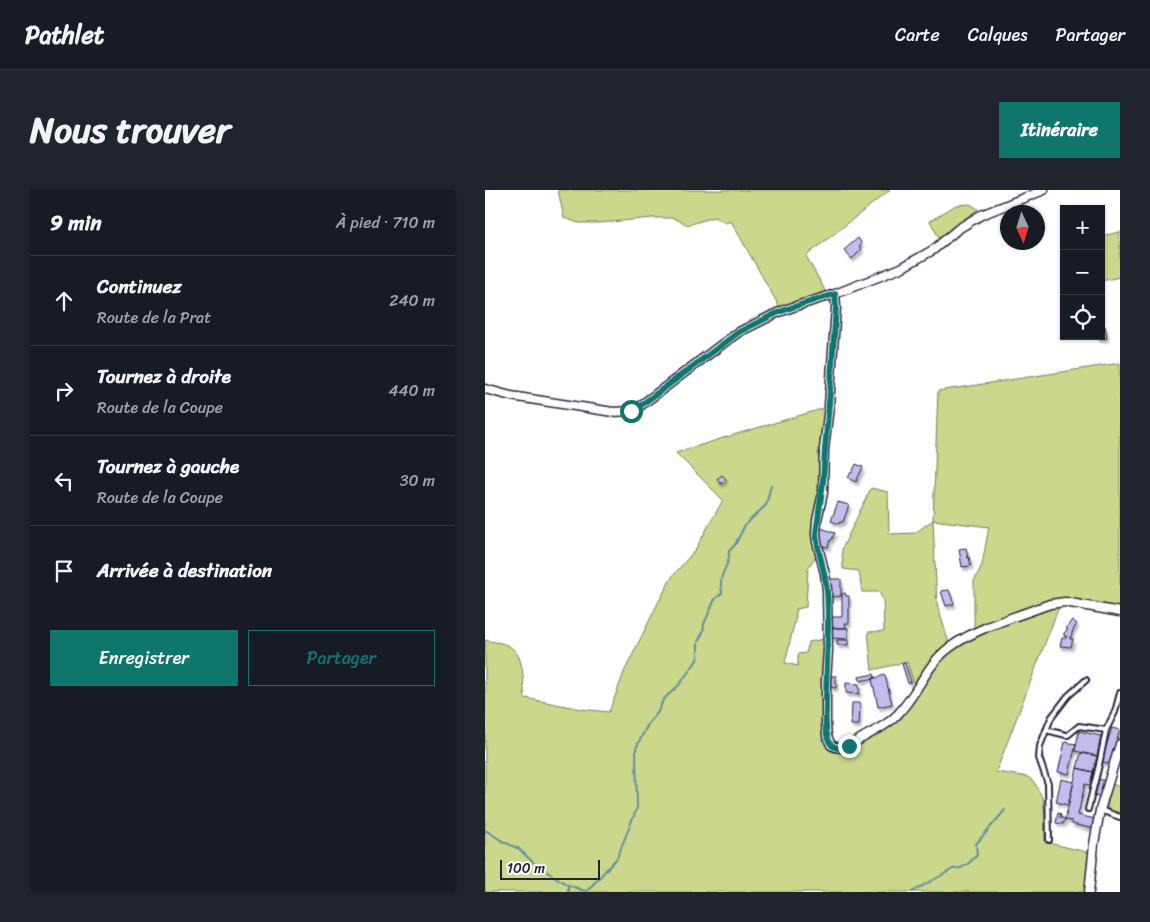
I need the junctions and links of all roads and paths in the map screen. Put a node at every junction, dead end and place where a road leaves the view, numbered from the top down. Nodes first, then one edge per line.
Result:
1 (1044, 190) edge
2 (835, 294) junction
3 (485, 389) edge
4 (1120, 612) edge
5 (1086, 680) dead end
6 (1120, 693) edge
7 (1046, 730) junction
8 (1106, 730) junction
9 (1120, 744) edge
10 (1088, 809) dead end
11 (1101, 810) junction
12 (1120, 817) edge
13 (1049, 840) dead end
14 (1089, 892) edge

1 - 2 street
2 - 3 street
2 - 4 street
5 - 7 lane
6 - 8 lane
7 - 8 lane
7 - 13 lane
8 - 10 lane
9 - 11 street
11 - 12 lane
11 - 14 street

